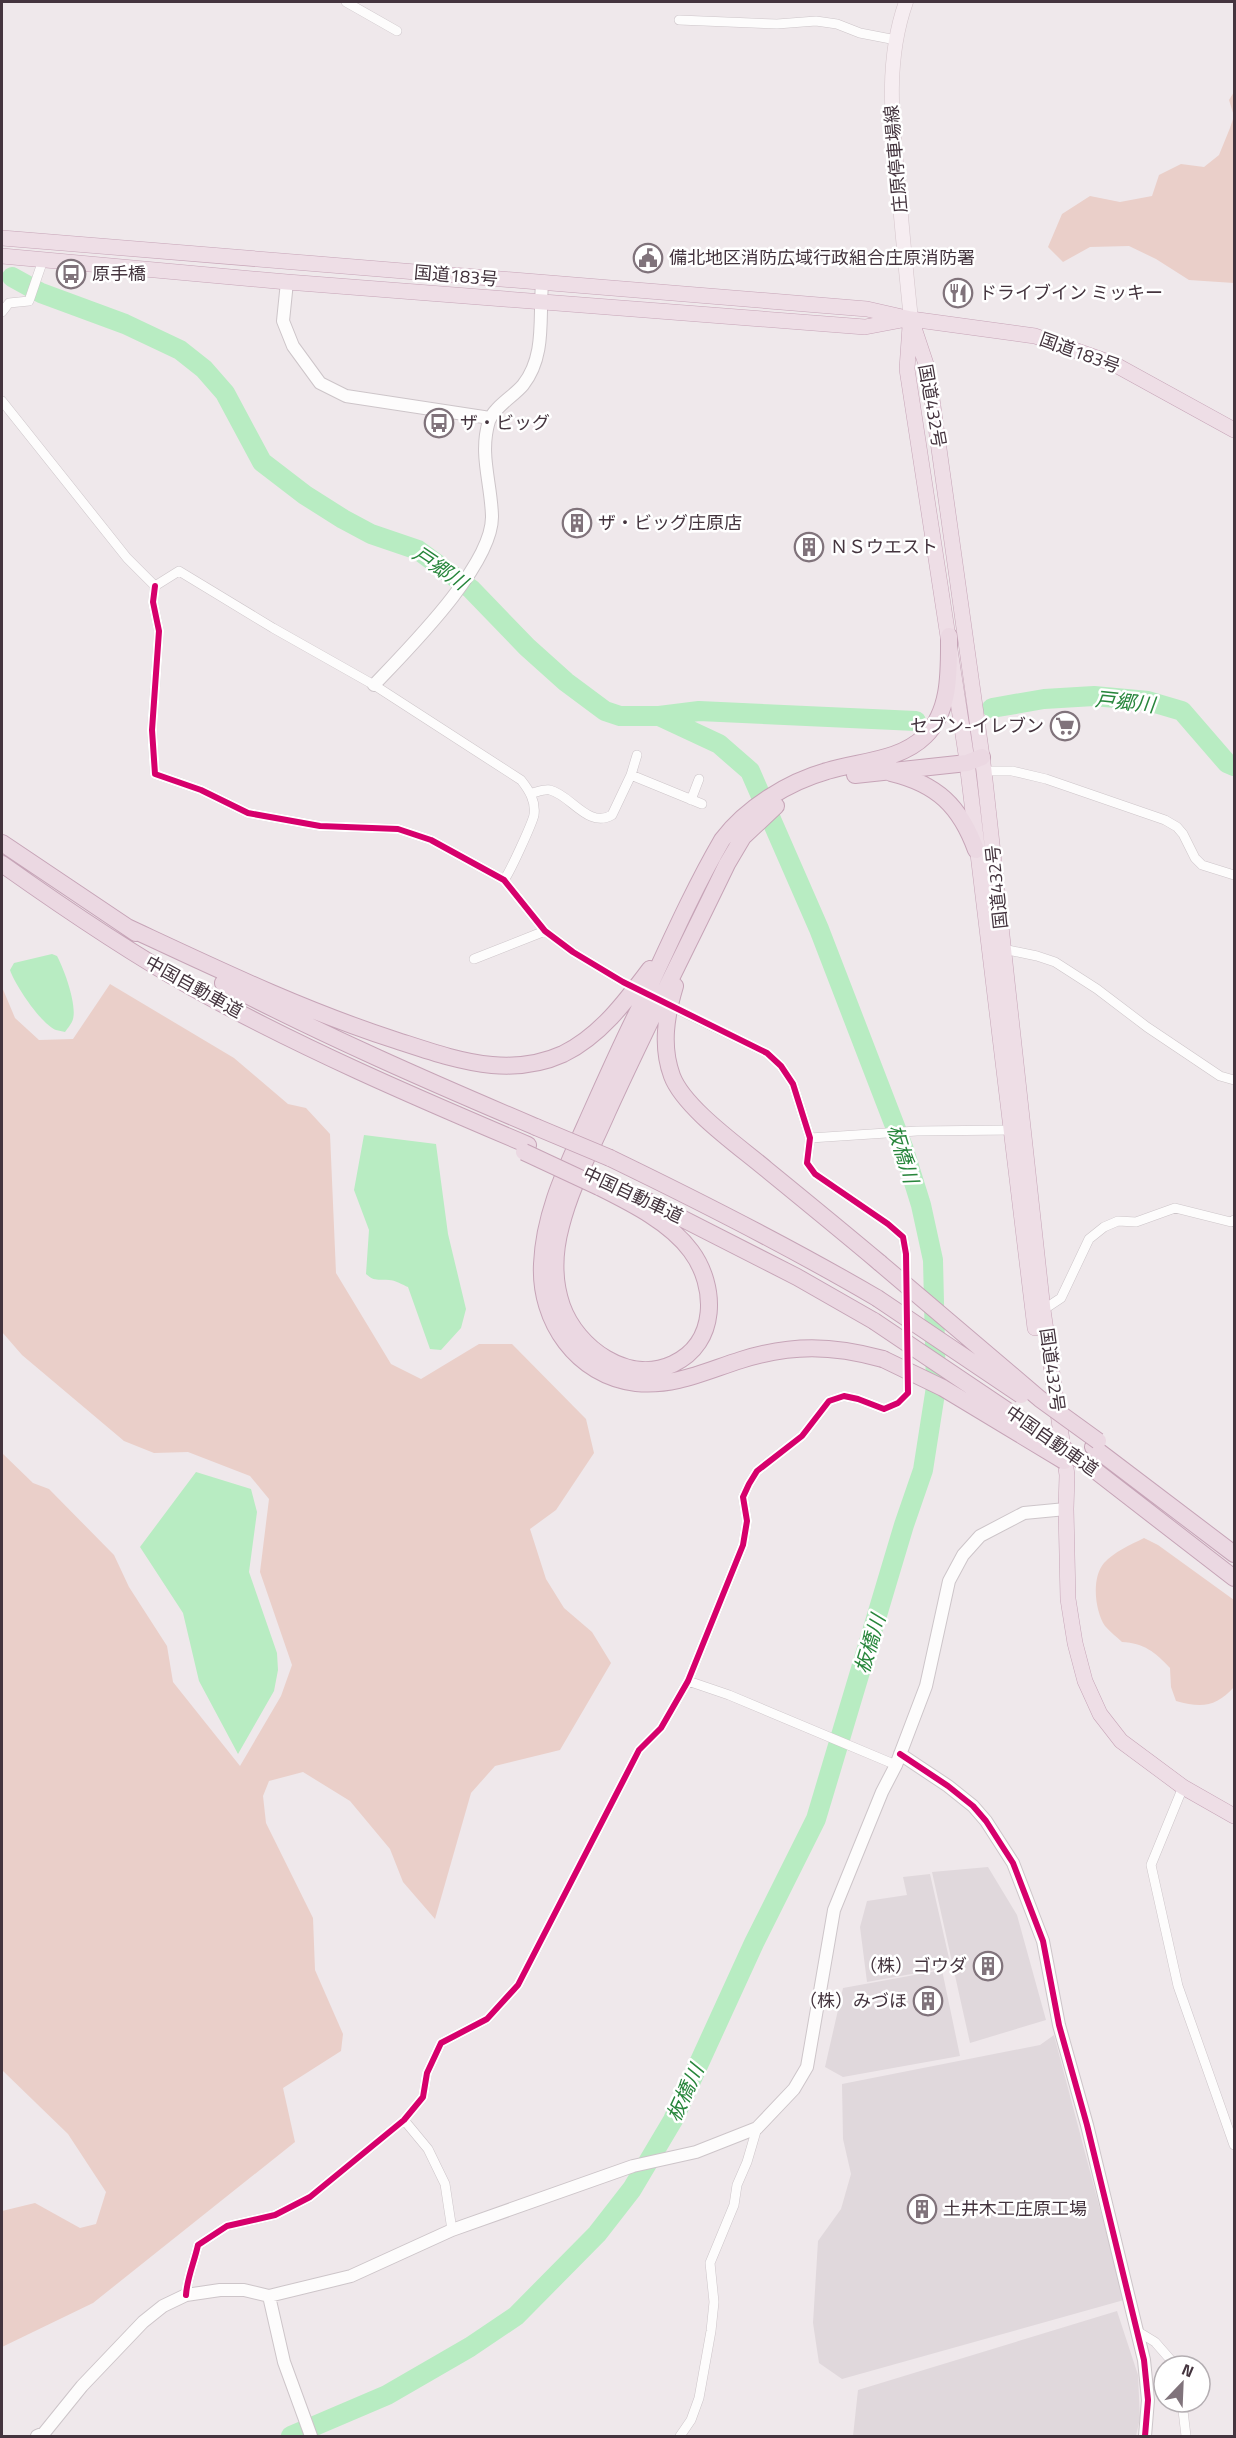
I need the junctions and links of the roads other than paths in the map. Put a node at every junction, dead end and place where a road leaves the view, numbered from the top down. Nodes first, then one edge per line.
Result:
1 (346, 2) edge
2 (906, 2) edge
3 (679, 20) dead end
4 (397, 30) dead end
5 (896, 40) junction
6 (2, 238) edge
7 (2, 256) edge
8 (43, 260) junction
9 (287, 282) junction
10 (542, 284) junction
11 (540, 302) junction
12 (2, 312) edge
13 (910, 319) junction
14 (2, 401) edge
15 (490, 418) junction
16 (1234, 430) edge
17 (155, 586) junction
18 (949, 636) junction
19 (374, 685) junction
20 (637, 755) dead end
21 (974, 761) junction
22 (872, 766) junction
23 (631, 775) junction
24 (699, 780) dead end
25 (532, 793) junction
26 (691, 800) junction
27 (702, 804) dead end
28 (2, 843) edge
29 (976, 850) junction
30 (2, 864) edge
31 (1234, 875) edge
32 (504, 880) junction
33 (127, 927) junction
34 (545, 931) junction
35 (680, 941) junction
36 (1003, 949) junction
37 (474, 960) dead end
38 (623, 982) dead end
39 (680, 1010) dead end
40 (1234, 1080) edge
41 (1012, 1130) junction
42 (810, 1138) junction
43 (600, 1183) junction
44 (1234, 1220) edge
45 (1043, 1310) junction
46 (1095, 1444) junction
47 (1086, 1469) junction
48 (1066, 1509) junction
49 (1234, 1554) edge
50 (1234, 1578) edge
51 (688, 1681) junction
52 (898, 1760) junction
53 (1183, 1787) junction
54 (1234, 1816) edge
55 (404, 2120) junction
56 (757, 2128) junction
57 (1234, 2145) edge
58 (452, 2230) junction
59 (186, 2295) junction
60 (269, 2296) junction
61 (1137, 2331) junction
62 (1166, 2354) edge
63 (1183, 2414) edge
64 (37, 2436) edge
65 (311, 2436) edge
66 (680, 2436) edge
67 (1145, 2436) edge
68 (1186, 2436) edge

1 - 4 street
2 - 5 main road, 庄原停車場線
3 - 5 street
5 - 13 main road, 庄原停車場線
6 - 10 highway, 国道183号
7 - 8 highway, 国道183号
8 - 9 highway, 国道183号
8 - 12 street
9 - 11 highway, 国道183号
9 - 15 street
10 - 11 street
10 - 13 highway, 国道183号
11 - 13 highway, 国道183号
11 - 15 street
13 - 16 highway, 国道183号
13 - 18 highway, 国道432号
13 - 21 highway, 国道432号
14 - 17 street
15 - 19 street
17 - 19 street
17 - 32 street
18 - 21 highway, 国道432号
18 - 22 highway
19 - 25 street
20 - 23 street
21 - 22 highway
21 - 29 highway, 国道432号
21 - 31 street
21 - 36 highway, 国道432号
22 - 29 highway
22 - 35 highway
23 - 25 street
23 - 26 street
24 - 26 street
25 - 32 street
26 - 27 street
28 - 33 highway, 中国自動車道
29 - 41 highway, 国道432号
30 - 43 highway, 中国自動車道
32 - 34 street
33 - 35 highway
33 - 46 highway, 中国自動車道, bridge
34 - 37 street
34 - 38 street
35 - 43 highway
35 - 46 highway, bridge
35 - 47 highway, bridge
36 - 40 street
36 - 45 highway, 国道432号
39 - 42 street
41 - 42 street
41 - 48 highway, 国道432号
42 - 51 street
43 - 47 highway, 中国自動車道, bridge
44 - 45 street
45 - 48 highway, 国道432号
46 - 49 highway, 中国自動車道
47 - 50 highway, 中国自動車道
48 - 52 street
48 - 53 highway, 国道432号
51 - 52 street
51 - 55 street
52 - 56 street
52 - 61 street
53 - 54 highway, 国道432号
53 - 57 street
55 - 58 street
55 - 59 street
56 - 58 street
56 - 66 street
58 - 60 street
59 - 60 street
59 - 64 street
60 - 65 street
61 - 62 street
61 - 67 street
63 - 68 street

